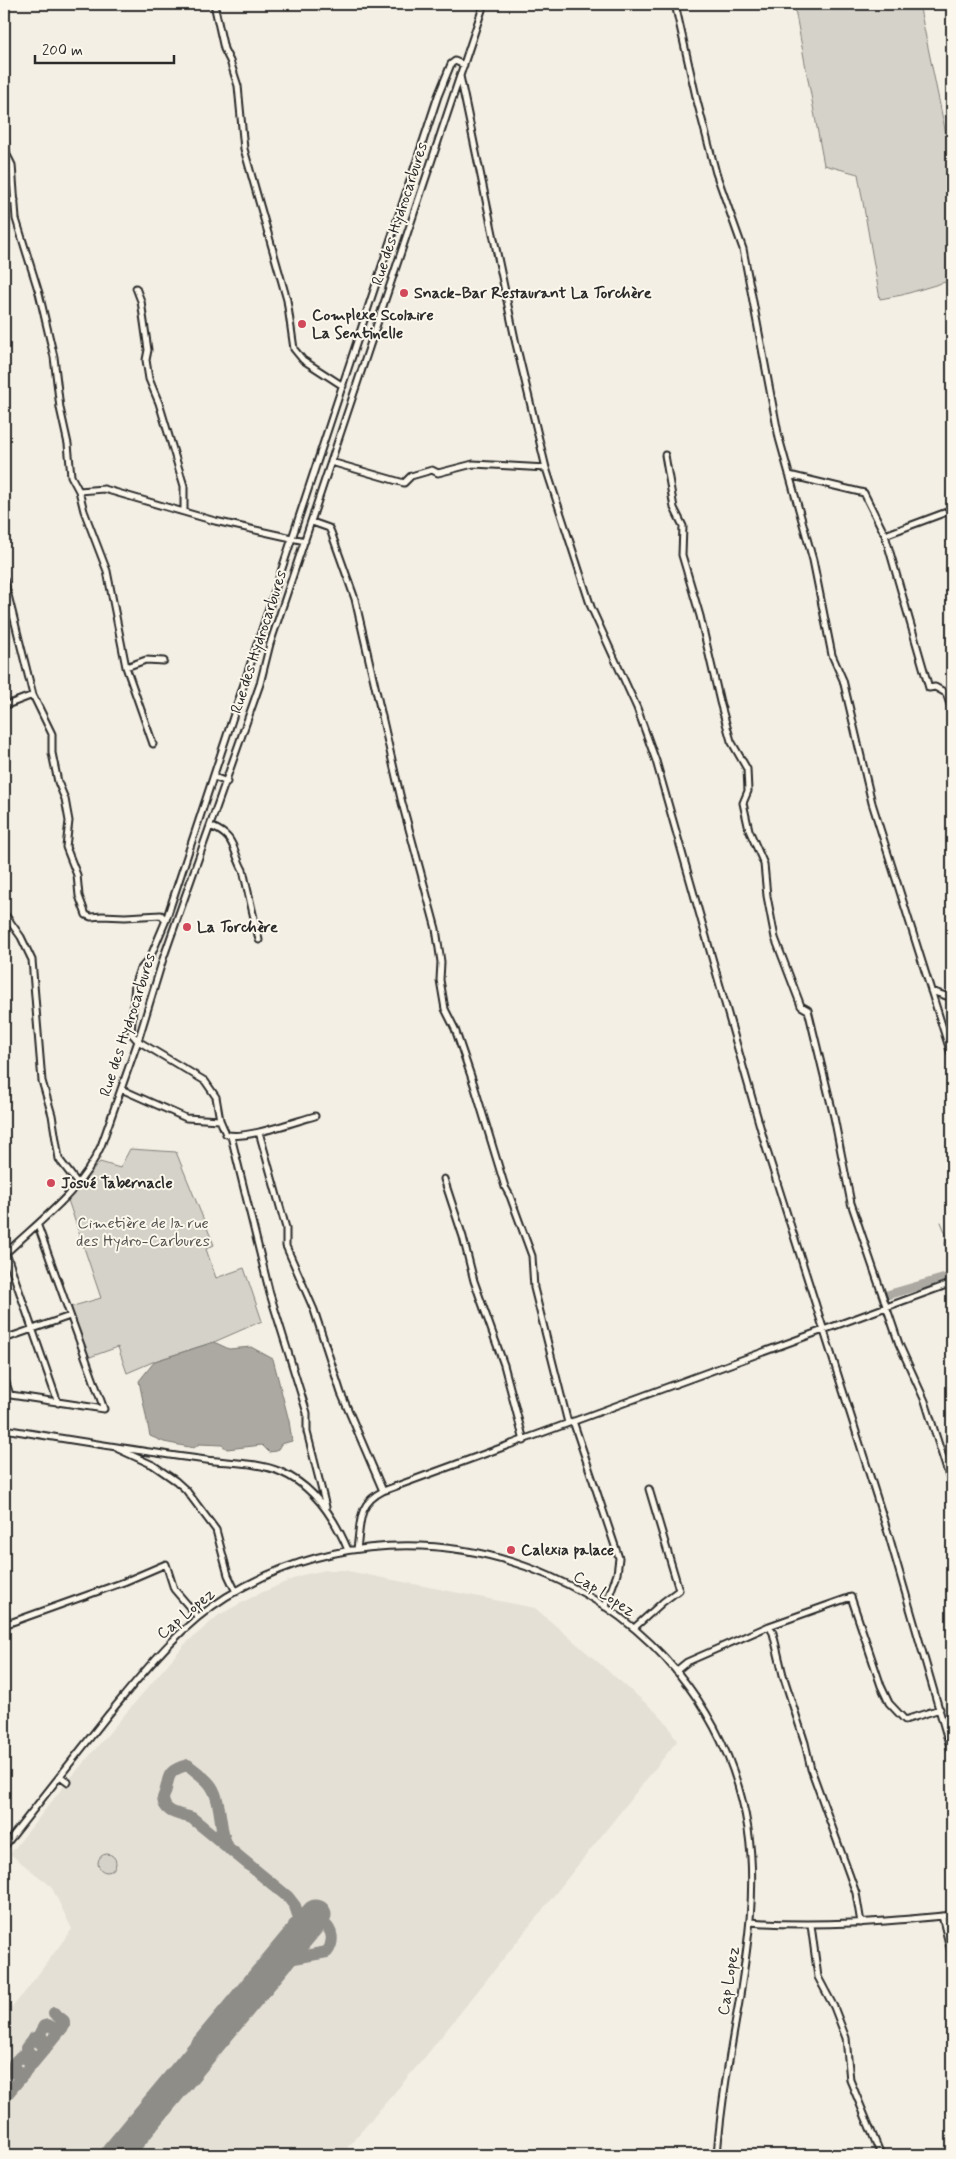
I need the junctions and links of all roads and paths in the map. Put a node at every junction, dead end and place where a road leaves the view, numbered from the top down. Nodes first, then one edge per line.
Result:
1 (214, 4) edge
2 (484, 4) edge
3 (675, 4) edge
4 (464, 65) junction
5 (460, 76) junction
6 (4, 130) edge
7 (15, 200) junction
8 (4, 202) edge
9 (136, 288) dead end
10 (343, 386) junction
11 (665, 456) dead end
12 (332, 462) junction
13 (546, 468) junction
14 (789, 475) junction
15 (79, 491) junction
16 (952, 510) edge
17 (184, 512) junction
18 (312, 522) junction
19 (885, 535) junction
20 (293, 537) junction
21 (305, 541) junction
22 (4, 579) edge
23 (164, 661) dead end
24 (126, 668) junction
25 (33, 695) junction
26 (4, 706) edge
27 (952, 710) edge
28 (153, 744) dead end
29 (214, 777) junction
30 (227, 782) junction
31 (210, 826) junction
32 (4, 913) edge
33 (166, 920) junction
34 (259, 940) dead end
35 (932, 990) junction
36 (952, 998) edge
37 (138, 1041) junction
38 (952, 1058) edge
39 (121, 1090) junction
40 (314, 1116) dead end
41 (220, 1120) junction
42 (260, 1132) junction
43 (231, 1136) junction
44 (444, 1179) dead end
45 (78, 1184) junction
46 (38, 1226) junction
47 (5, 1254) edge
48 (952, 1283) edge
49 (886, 1306) junction
50 (70, 1316) junction
51 (31, 1328) junction
52 (823, 1329) junction
53 (4, 1339) edge
54 (4, 1377) edge
55 (7, 1394) edge
56 (58, 1403) junction
57 (570, 1422) junction
58 (4, 1428) edge
59 (524, 1441) junction
60 (115, 1447) junction
61 (952, 1486) edge
62 (649, 1488) dead end
63 (383, 1491) junction
64 (326, 1507) junction
65 (357, 1549) junction
66 (348, 1550) junction
67 (236, 1592) junction
68 (605, 1607) junction
69 (4, 1611) edge
70 (198, 1617) junction
71 (6, 1624) edge
72 (769, 1626) junction
73 (634, 1628) junction
74 (676, 1671) junction
75 (940, 1709) junction
76 (952, 1754) edge
77 (60, 1776) junction
78 (68, 1782) dead end
79 (4, 1847) edge
80 (952, 1915) edge
81 (942, 1916) junction
82 (750, 1922) junction
83 (861, 1923) junction
84 (812, 1925) junction
85 (952, 1956) edge
86 (717, 2155) edge
87 (881, 2155) edge

1 - 10 street
2 - 4 street, Rue des Hydrocarbures
3 - 14 street
4 - 5 street, Rue des Hydrocarbures
4 - 10 street
5 - 12 street, Rue des Hydrocarbures
5 - 13 street
6 - 7 street
7 - 8 street
7 - 15 street
9 - 17 street
10 - 20 street
11 - 49 street
12 - 13 street
12 - 18 street, Rue des Hydrocarbures
13 - 52 street
14 - 19 street
14 - 35 street
15 - 17 street
15 - 24 street
16 - 19 street
17 - 20 street
18 - 21 street, Rue des Hydrocarbures
18 - 57 street
19 - 27 street
20 - 21 street
20 - 29 street
21 - 30 street, Rue des Hydrocarbures
22 - 25 street
23 - 24 street
24 - 28 street
25 - 26 street
25 - 33 street
29 - 30 street
29 - 33 street
30 - 31 street, Rue des Hydrocarbures
31 - 34 street
31 - 37 street, Rue des Hydrocarbures
32 - 45 street
33 - 37 street
35 - 36 street
35 - 38 street
37 - 39 street, Rue des Hydrocarbures
37 - 41 street
39 - 41 street
39 - 45 street, Rue des Hydrocarbures
40 - 42 street
41 - 43 street
42 - 43 street
42 - 63 street
43 - 64 street
44 - 59 street
45 - 46 street, Rue des Hydrocarbures
46 - 47 street, Rue des Hydrocarbures
46 - 50 street
47 - 51 street
48 - 49 street
49 - 52 street
49 - 61 street
50 - 51 street
50 - 56 street
51 - 53 street
51 - 56 street
52 - 57 street
52 - 75 street
54 - 55 street
55 - 56 street
57 - 59 street
57 - 68 street
58 - 60 street
59 - 63 street
60 - 64 street
60 - 67 street
62 - 73 street
63 - 65 street
64 - 66 street
65 - 66 street, Cap Lopez
65 - 68 street, Cap Lopez
66 - 67 street, Cap Lopez
67 - 70 street, Cap Lopez
68 - 73 street, Cap Lopez
69 - 71 street
70 - 71 street
70 - 77 street, Cap Lopez
72 - 74 street
72 - 75 street
72 - 83 street
73 - 74 street, Cap Lopez
74 - 82 street, Cap Lopez
75 - 76 street
77 - 78 street
77 - 79 street, Cap Lopez
80 - 81 street
81 - 83 street
81 - 85 street
82 - 84 street
82 - 86 street, Cap Lopez
83 - 84 street
84 - 87 street

